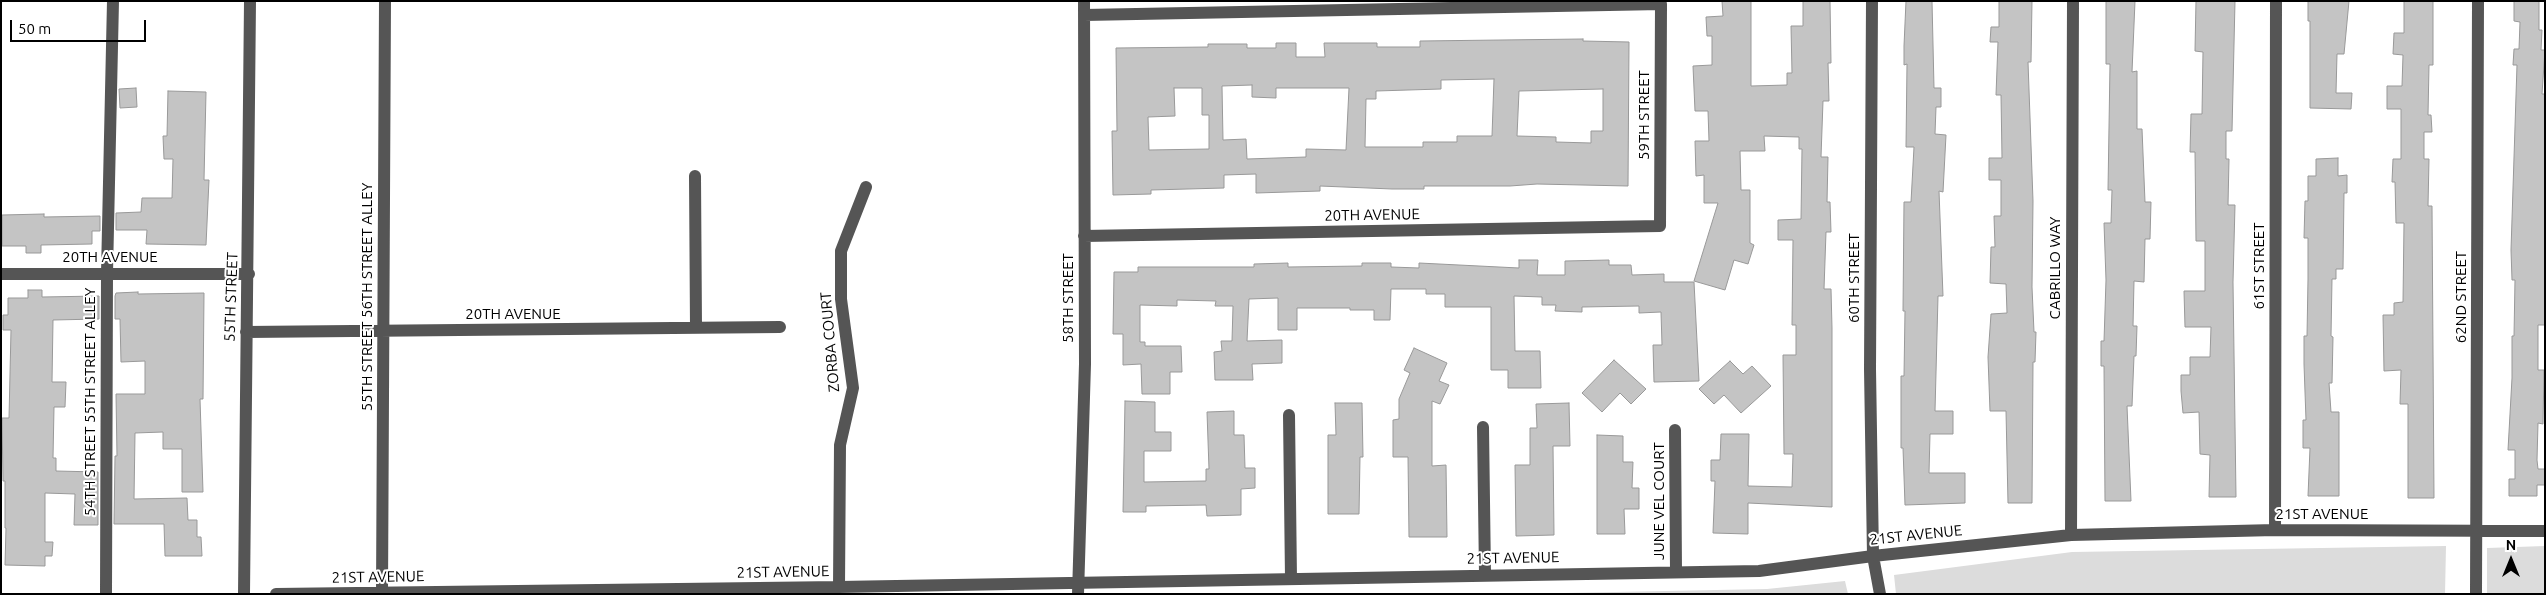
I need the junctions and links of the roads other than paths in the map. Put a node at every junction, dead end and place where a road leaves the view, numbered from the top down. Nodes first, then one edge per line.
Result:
1 (113, 1) edge
2 (250, 1) edge
3 (386, 1) edge
4 (1084, 1) edge
5 (1872, 1) edge
6 (2072, 1) edge
7 (2276, 1) edge
8 (2478, 1) edge
9 (1084, 15) junction
10 (695, 176) dead end
11 (866, 187) dead end
12 (1660, 226) joint
13 (1084, 236) junction
14 (107, 273) junction
15 (1, 274) edge
16 (249, 274) junction
17 (696, 328) junction
18 (780, 328) dead end
19 (383, 331) junction
20 (246, 332) junction
21 (1289, 415) dead end
22 (1483, 427) dead end
23 (1675, 430) dead end
24 (2275, 530) junction
25 (2476, 530) junction
26 (2545, 531) edge
27 (2072, 535) junction
28 (1873, 556) junction
29 (1676, 571) junction
30 (1486, 575) junction
31 (1291, 579) junction
32 (839, 587) junction
33 (1079, 588) edge
34 (382, 593) edge
35 (106, 594) edge
36 (244, 594) edge
37 (276, 594) edge
38 (1880, 594) edge
39 (2476, 594) edge

1 - 14 street, 54TH STREET 55TH STREET ALLEY
2 - 16 street, 55TH STREET
3 - 19 street, 55TH STREET 56TH STREET ALLEY
4 - 9 street, 58TH STREET
5 - 28 street, 60TH STREET
6 - 27 street, CABRILLO WAY
7 - 24 street, 61ST STREET
8 - 25 street, 62ND STREET
9 - 12 street, 59TH STREET
9 - 13 street, 58TH STREET
10 - 17 street
11 - 32 street, ZORBA COURT
12 - 13 street, 20TH AVENUE
13 - 33 street, 58TH STREET
14 - 15 street, 20TH AVENUE
14 - 16 street, 20TH AVENUE
14 - 35 street, 54TH STREET 55TH STREET ALLEY
16 - 20 street, 55TH STREET
17 - 18 street, 20TH AVENUE
17 - 19 street, 20TH AVENUE
19 - 20 street, 20TH AVENUE
19 - 34 street, 55TH STREET 56TH STREET ALLEY
20 - 36 street, 55TH STREET
21 - 31 street
22 - 30 street
23 - 29 street, JUNE VEL COURT
24 - 25 street, 21ST AVENUE
24 - 27 street, 21ST AVENUE
25 - 26 street, 21ST AVENUE
25 - 39 street, 62ND STREET
27 - 28 street, 21ST AVENUE
28 - 29 street, 21ST AVENUE
28 - 38 street, 60TH STREET
29 - 30 street, 21ST AVENUE
30 - 31 street, 21ST AVENUE
31 - 33 street, 21ST AVENUE
32 - 33 street, 21ST AVENUE
32 - 34 street, 21ST AVENUE
34 - 37 street, 21ST AVENUE

